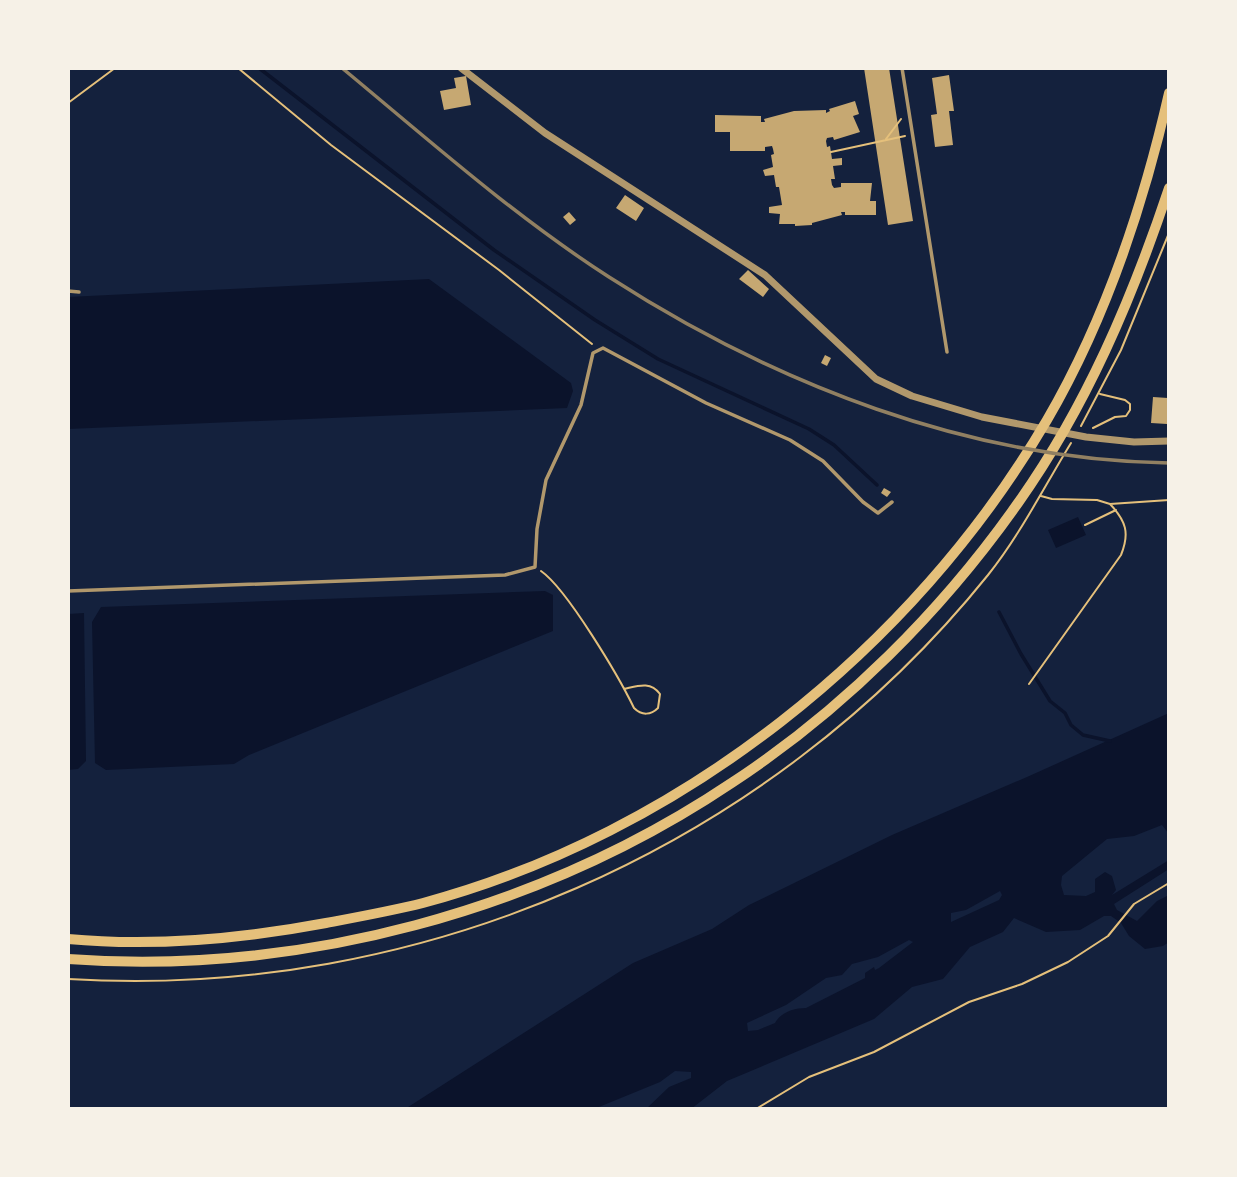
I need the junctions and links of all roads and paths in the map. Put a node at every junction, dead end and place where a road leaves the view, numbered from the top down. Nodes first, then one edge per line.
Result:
1 (115, 68) edge
2 (238, 68) edge
3 (461, 68) edge
4 (902, 68) edge
5 (1169, 93) edge
6 (68, 103) edge
7 (901, 119) dead end
8 (912, 135) junction
9 (885, 140) junction
10 (831, 152) dead end
11 (1169, 188) edge
12 (1169, 233) edge
13 (68, 291) edge
14 (79, 292) dead end
15 (597, 350) junction
16 (947, 352) dead end
17 (1099, 393) junction
18 (1080, 428) dead end
19 (1086, 437) junction
20 (1074, 438) dead end
21 (1169, 441) edge
22 (1169, 500) edge
23 (892, 502) dead end
24 (1110, 504) junction
25 (1116, 510) junction
26 (1085, 525) dead end
27 (534, 567) junction
28 (68, 590) edge
29 (1029, 684) dead end
30 (624, 689) junction
31 (1169, 883) edge
32 (68, 939) edge
33 (68, 959) edge
34 (756, 1109) edge

1 - 6 path
2 - 15 path
3 - 19 street
4 - 8 lane
5 - 32 main road
7 - 9 path
8 - 9 path
8 - 16 lane
9 - 10 path
11 - 33 main road
12 - 17 path
13 - 14 lane
15 - 23 lane
15 - 27 lane
17 - 18 path
17 - 19 path
19 - 21 street
20 - 24 path
22 - 24 path
24 - 25 path
25 - 26 path
25 - 29 path
27 - 28 lane
27 - 30 path
30 - 30 path
31 - 34 path

